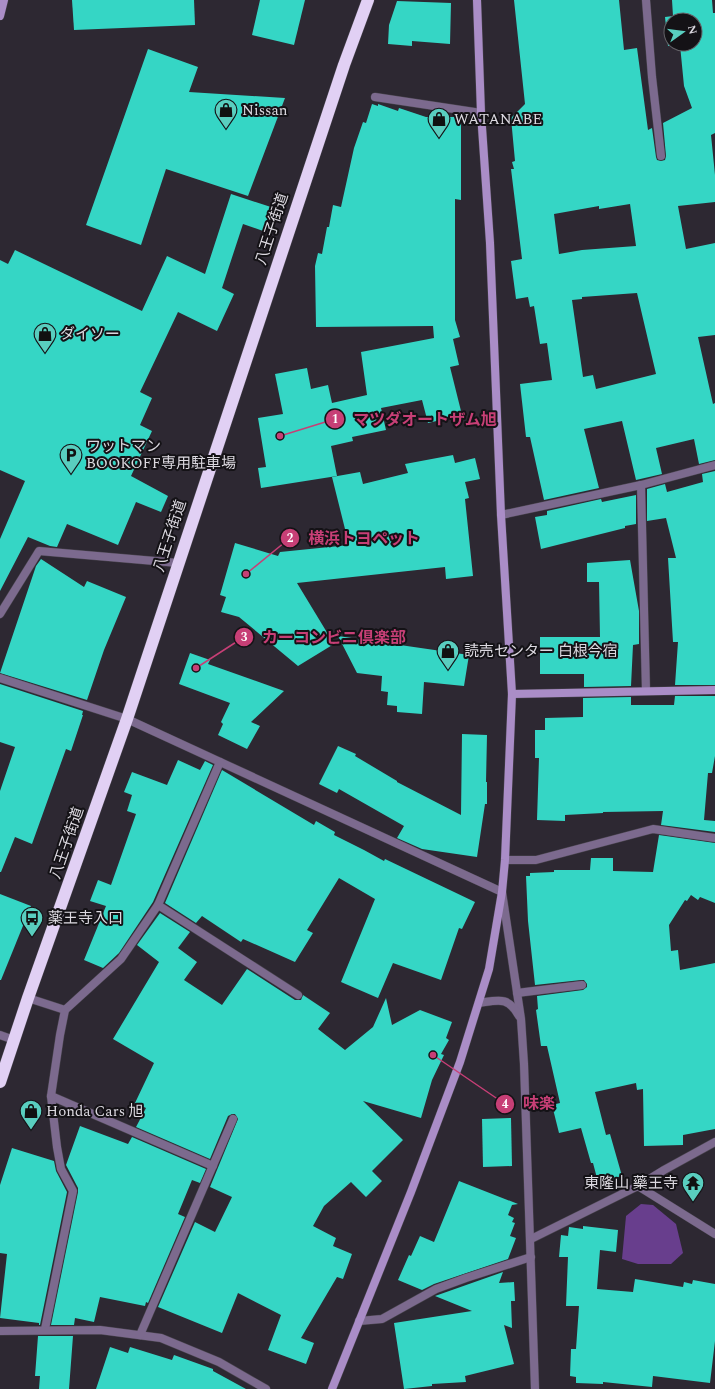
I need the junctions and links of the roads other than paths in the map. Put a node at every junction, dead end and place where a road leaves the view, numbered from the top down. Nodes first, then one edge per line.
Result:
1 (4, 0) edge
2 (368, 0) edge
3 (477, 0) edge
4 (646, 0) edge
5 (0, 16) edge
6 (375, 98) dead end
7 (481, 113) junction
8 (661, 156) dead end
9 (715, 465) edge
10 (641, 485) junction
11 (501, 515) junction
12 (178, 563) junction
13 (0, 614) edge
14 (0, 678) edge
15 (715, 690) edge
16 (646, 691) junction
17 (512, 694) junction
18 (127, 719) junction
19 (220, 762) junction
20 (715, 838) edge
21 (505, 860) junction
22 (502, 892) junction
23 (158, 905) junction
24 (582, 985) dead end
25 (517, 993) junction
26 (298, 995) dead end
27 (28, 998) junction
28 (479, 1003) junction
29 (65, 1010) junction
30 (520, 1019) junction
31 (0, 1035) edge
32 (14, 1040) junction
33 (0, 1082) edge
34 (51, 1096) junction
35 (233, 1119) dead end
36 (715, 1142) edge
37 (213, 1166) junction
38 (638, 1186) junction
39 (715, 1234) edge
40 (531, 1239) junction
41 (531, 1257) junction
42 (359, 1321) junction
43 (45, 1329) junction
44 (0, 1331) edge
45 (140, 1335) junction
46 (266, 1389) edge
47 (332, 1389) edge
48 (535, 1389) edge

1 - 5 street
2 - 12 highway, 八王子街道
3 - 7 street
4 - 8 street
6 - 7 street
7 - 11 street
9 - 10 street
10 - 11 street
10 - 16 street
11 - 17 street
12 - 13 street
12 - 18 highway, 八王子街道
14 - 18 street
15 - 16 street
16 - 17 street
17 - 21 street
18 - 19 street
18 - 27 highway, 八王子街道
19 - 22 street
19 - 23 street
20 - 21 street
21 - 22 street
22 - 25 street
22 - 28 street
23 - 26 street
23 - 29 street
24 - 25 street
25 - 30 street
27 - 29 street
27 - 32 highway, 八王子街道
28 - 30 street
28 - 42 street
29 - 34 street
30 - 40 street
31 - 32 street
32 - 33 highway, 八王子街道
34 - 37 street
34 - 43 street
35 - 37 street
36 - 38 street
37 - 45 street
38 - 39 street
38 - 40 street
40 - 41 street
41 - 42 street
41 - 48 street
42 - 47 street
43 - 44 street
43 - 45 street
45 - 46 street

